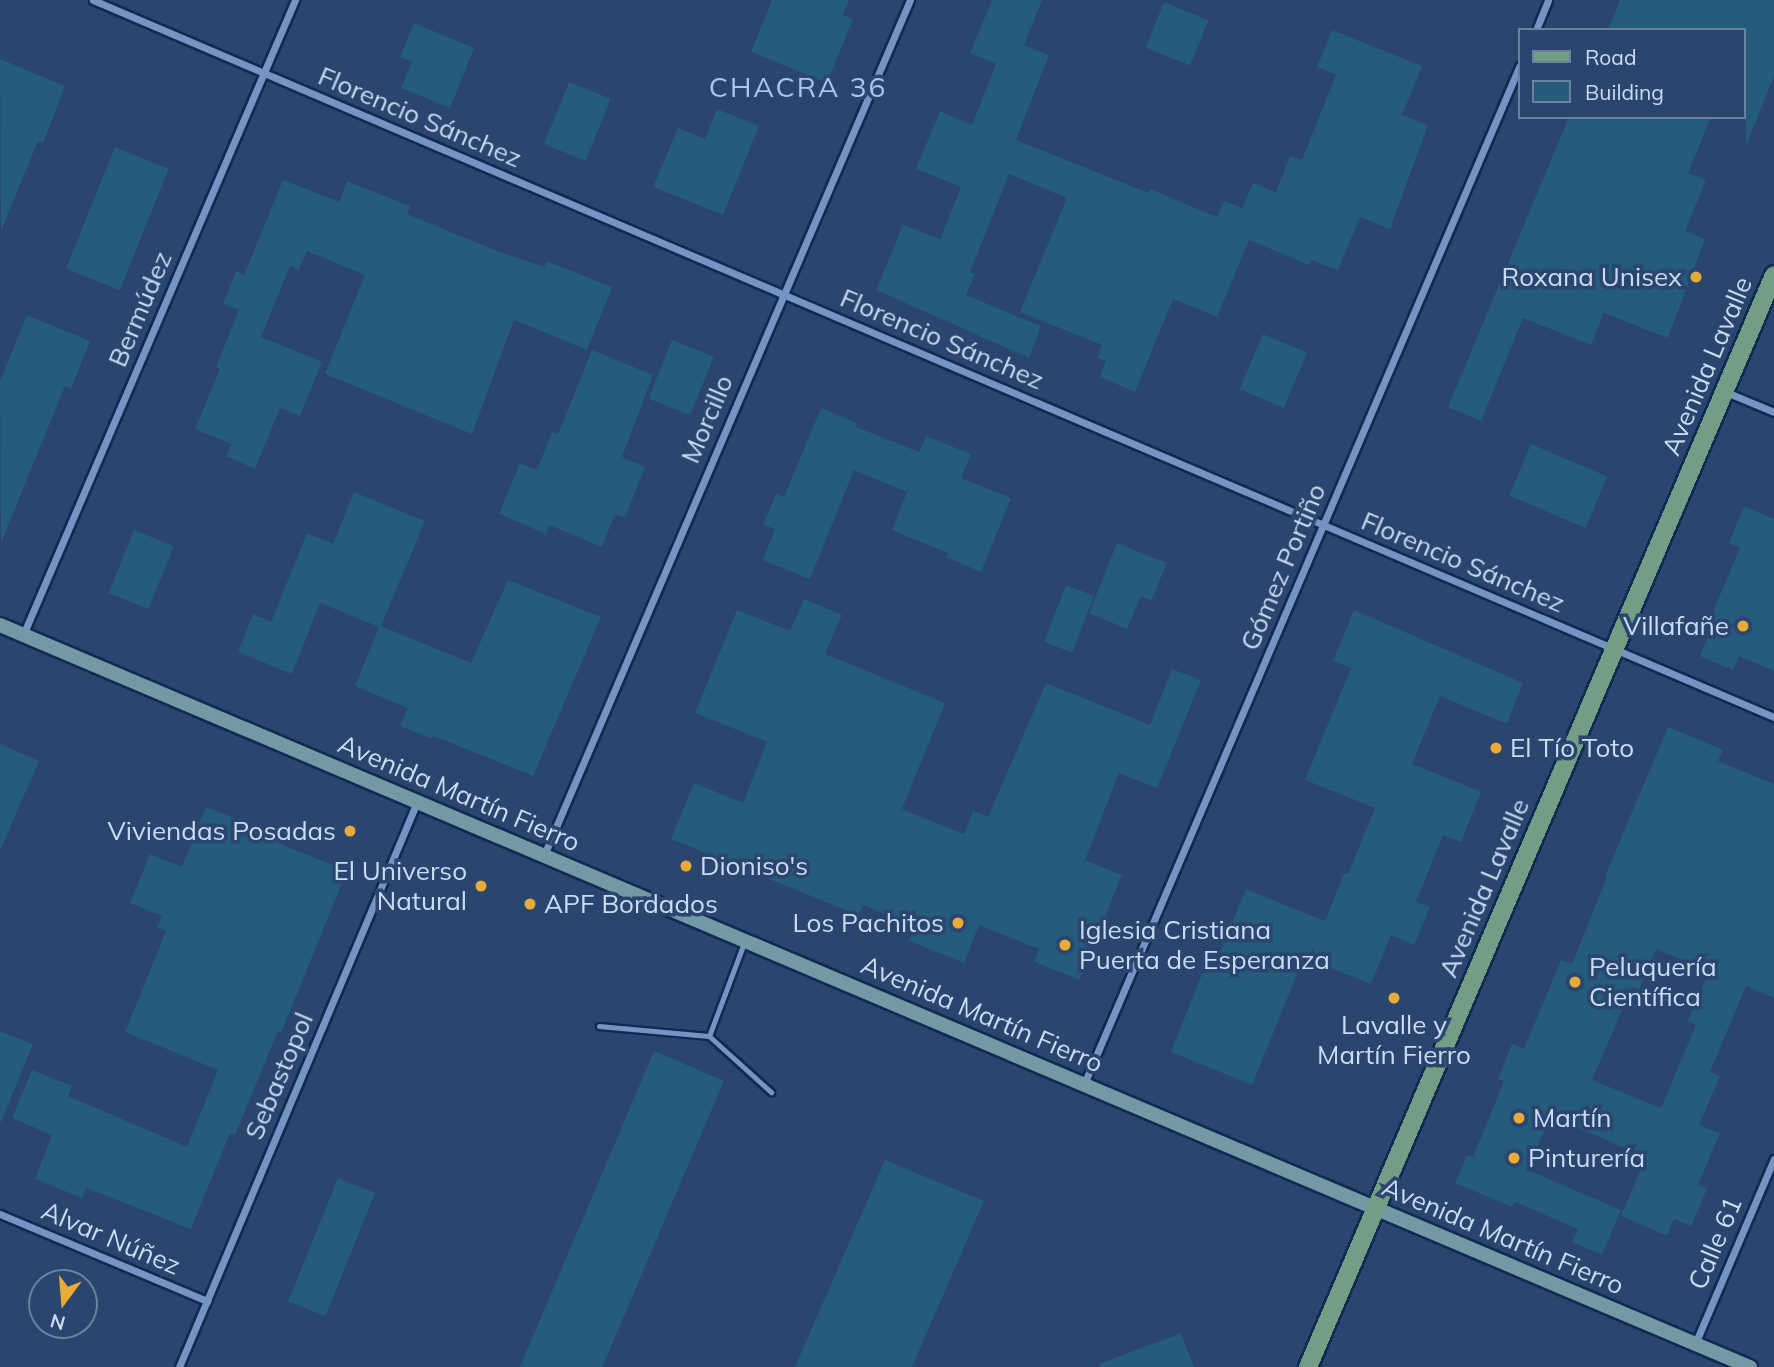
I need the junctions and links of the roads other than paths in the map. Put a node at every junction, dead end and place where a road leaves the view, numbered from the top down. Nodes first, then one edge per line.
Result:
1 (93, 0) edge
2 (295, 0) edge
3 (909, 0) edge
4 (1548, 0) edge
5 (1536, 28) edge
6 (1518, 70) edge
7 (264, 73) junction
8 (1774, 275) edge
9 (783, 295) junction
10 (1725, 391) junction
11 (1774, 412) edge
12 (1323, 525) junction
13 (0, 625) edge
14 (23, 635) junction
15 (1614, 649) junction
16 (1774, 717) edge
17 (417, 802) junction
18 (544, 855) junction
19 (745, 940) junction
20 (599, 1026) dead end
21 (709, 1036) junction
22 (1084, 1084) junction
23 (771, 1092) dead end
24 (1774, 1159) edge
25 (1376, 1208) junction
26 (0, 1214) edge
27 (207, 1301) junction
28 (1695, 1344) junction
29 (179, 1367) edge
30 (1308, 1367) edge
31 (1750, 1367) edge

1 - 7 street, Florencio Sánchez
2 - 7 street, Bermúdez
3 - 9 street, Morcillo
4 - 5 street
6 - 12 street, Gómez Portiño
7 - 9 street, Florencio Sánchez
7 - 14 street, Bermúdez
8 - 10 main road, Avenida Lavalle
9 - 12 street, Florencio Sánchez
9 - 18 street, Morcillo
10 - 11 street
10 - 15 main road, Avenida Lavalle
12 - 15 street, Florencio Sánchez
12 - 22 street, Gómez Portiño
13 - 14 main road, Avenida Martín Fierro
14 - 17 main road, Avenida Martín Fierro
15 - 16 street, Florencio Sánchez
15 - 25 main road, Avenida Lavalle
17 - 18 main road, Avenida Martín Fierro
17 - 27 street, Sebastopol
18 - 19 main road, Avenida Martín Fierro
19 - 21 lane
19 - 22 main road, Avenida Martín Fierro
20 - 21 lane
21 - 23 lane
22 - 25 main road, Avenida Martín Fierro
24 - 28 street, Calle 61
25 - 28 main road, Avenida Martín Fierro
25 - 30 main road, Avenida Lavalle
26 - 27 street, Alvar Núñez
27 - 29 street, Sebastopol
28 - 31 main road, Avenida Martín Fierro

